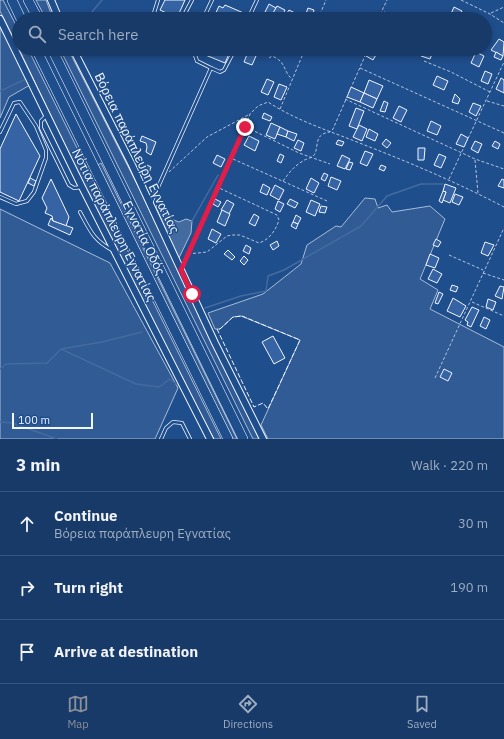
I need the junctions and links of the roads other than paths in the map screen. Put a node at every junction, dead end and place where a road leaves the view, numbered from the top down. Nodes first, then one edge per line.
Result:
1 (12, 0) edge
2 (28, 0) edge
3 (51, 0) edge
4 (158, 0) edge
5 (192, 0) edge
6 (212, 0) edge
7 (257, 0) edge
8 (18, 12) edge
9 (34, 12) edge
10 (56, 12) edge
11 (154, 12) edge
12 (186, 12) edge
13 (206, 12) edge
14 (251, 12) edge
15 (0, 19) edge
16 (12, 44) edge
17 (18, 56) edge
18 (39, 56) edge
19 (55, 56) edge
20 (77, 56) edge
21 (195, 56) edge
22 (232, 56) edge
23 (211, 68) junction
24 (47, 115) junction
25 (36, 126) junction
26 (41, 126) junction
27 (0, 132) edge
28 (82, 187) junction
29 (0, 197) edge
30 (150, 203) junction
31 (80, 212) dead end
32 (114, 251) junction
33 (162, 439) edge
34 (190, 439) edge
35 (210, 439) edge
36 (228, 439) edge
37 (244, 439) edge
38 (263, 439) edge

1 - 8 highway
2 - 9 highway
3 - 10 street
4 - 11 lane
5 - 12 lane
6 - 13 lane
7 - 14 lane
15 - 16 street, Νότια παράπλευρη Εγνατίας
17 - 24 street, Νότια παράπλευρη Εγνατίας
18 - 36 highway, Εγνατία Οδός
19 - 37 highway, Εγνατία Οδός
20 - 30 street, Βόρεια παράπλευρη Εγνατίας
21 - 23 lane
22 - 23 lane
23 - 30 lane
24 - 26 lane
24 - 28 street, Νότια παράπλευρη Εγνατίας
25 - 26 lane
25 - 27 lane
25 - 29 lane
26 - 28 lane
28 - 32 street, Νότια παράπλευρη Εγνατίας
30 - 38 street, Βόρεια παράπλευρη Εγνατίας
31 - 32 lane
32 - 35 street, Νότια παράπλευρη Εγνατίας
33 - 34 lane

